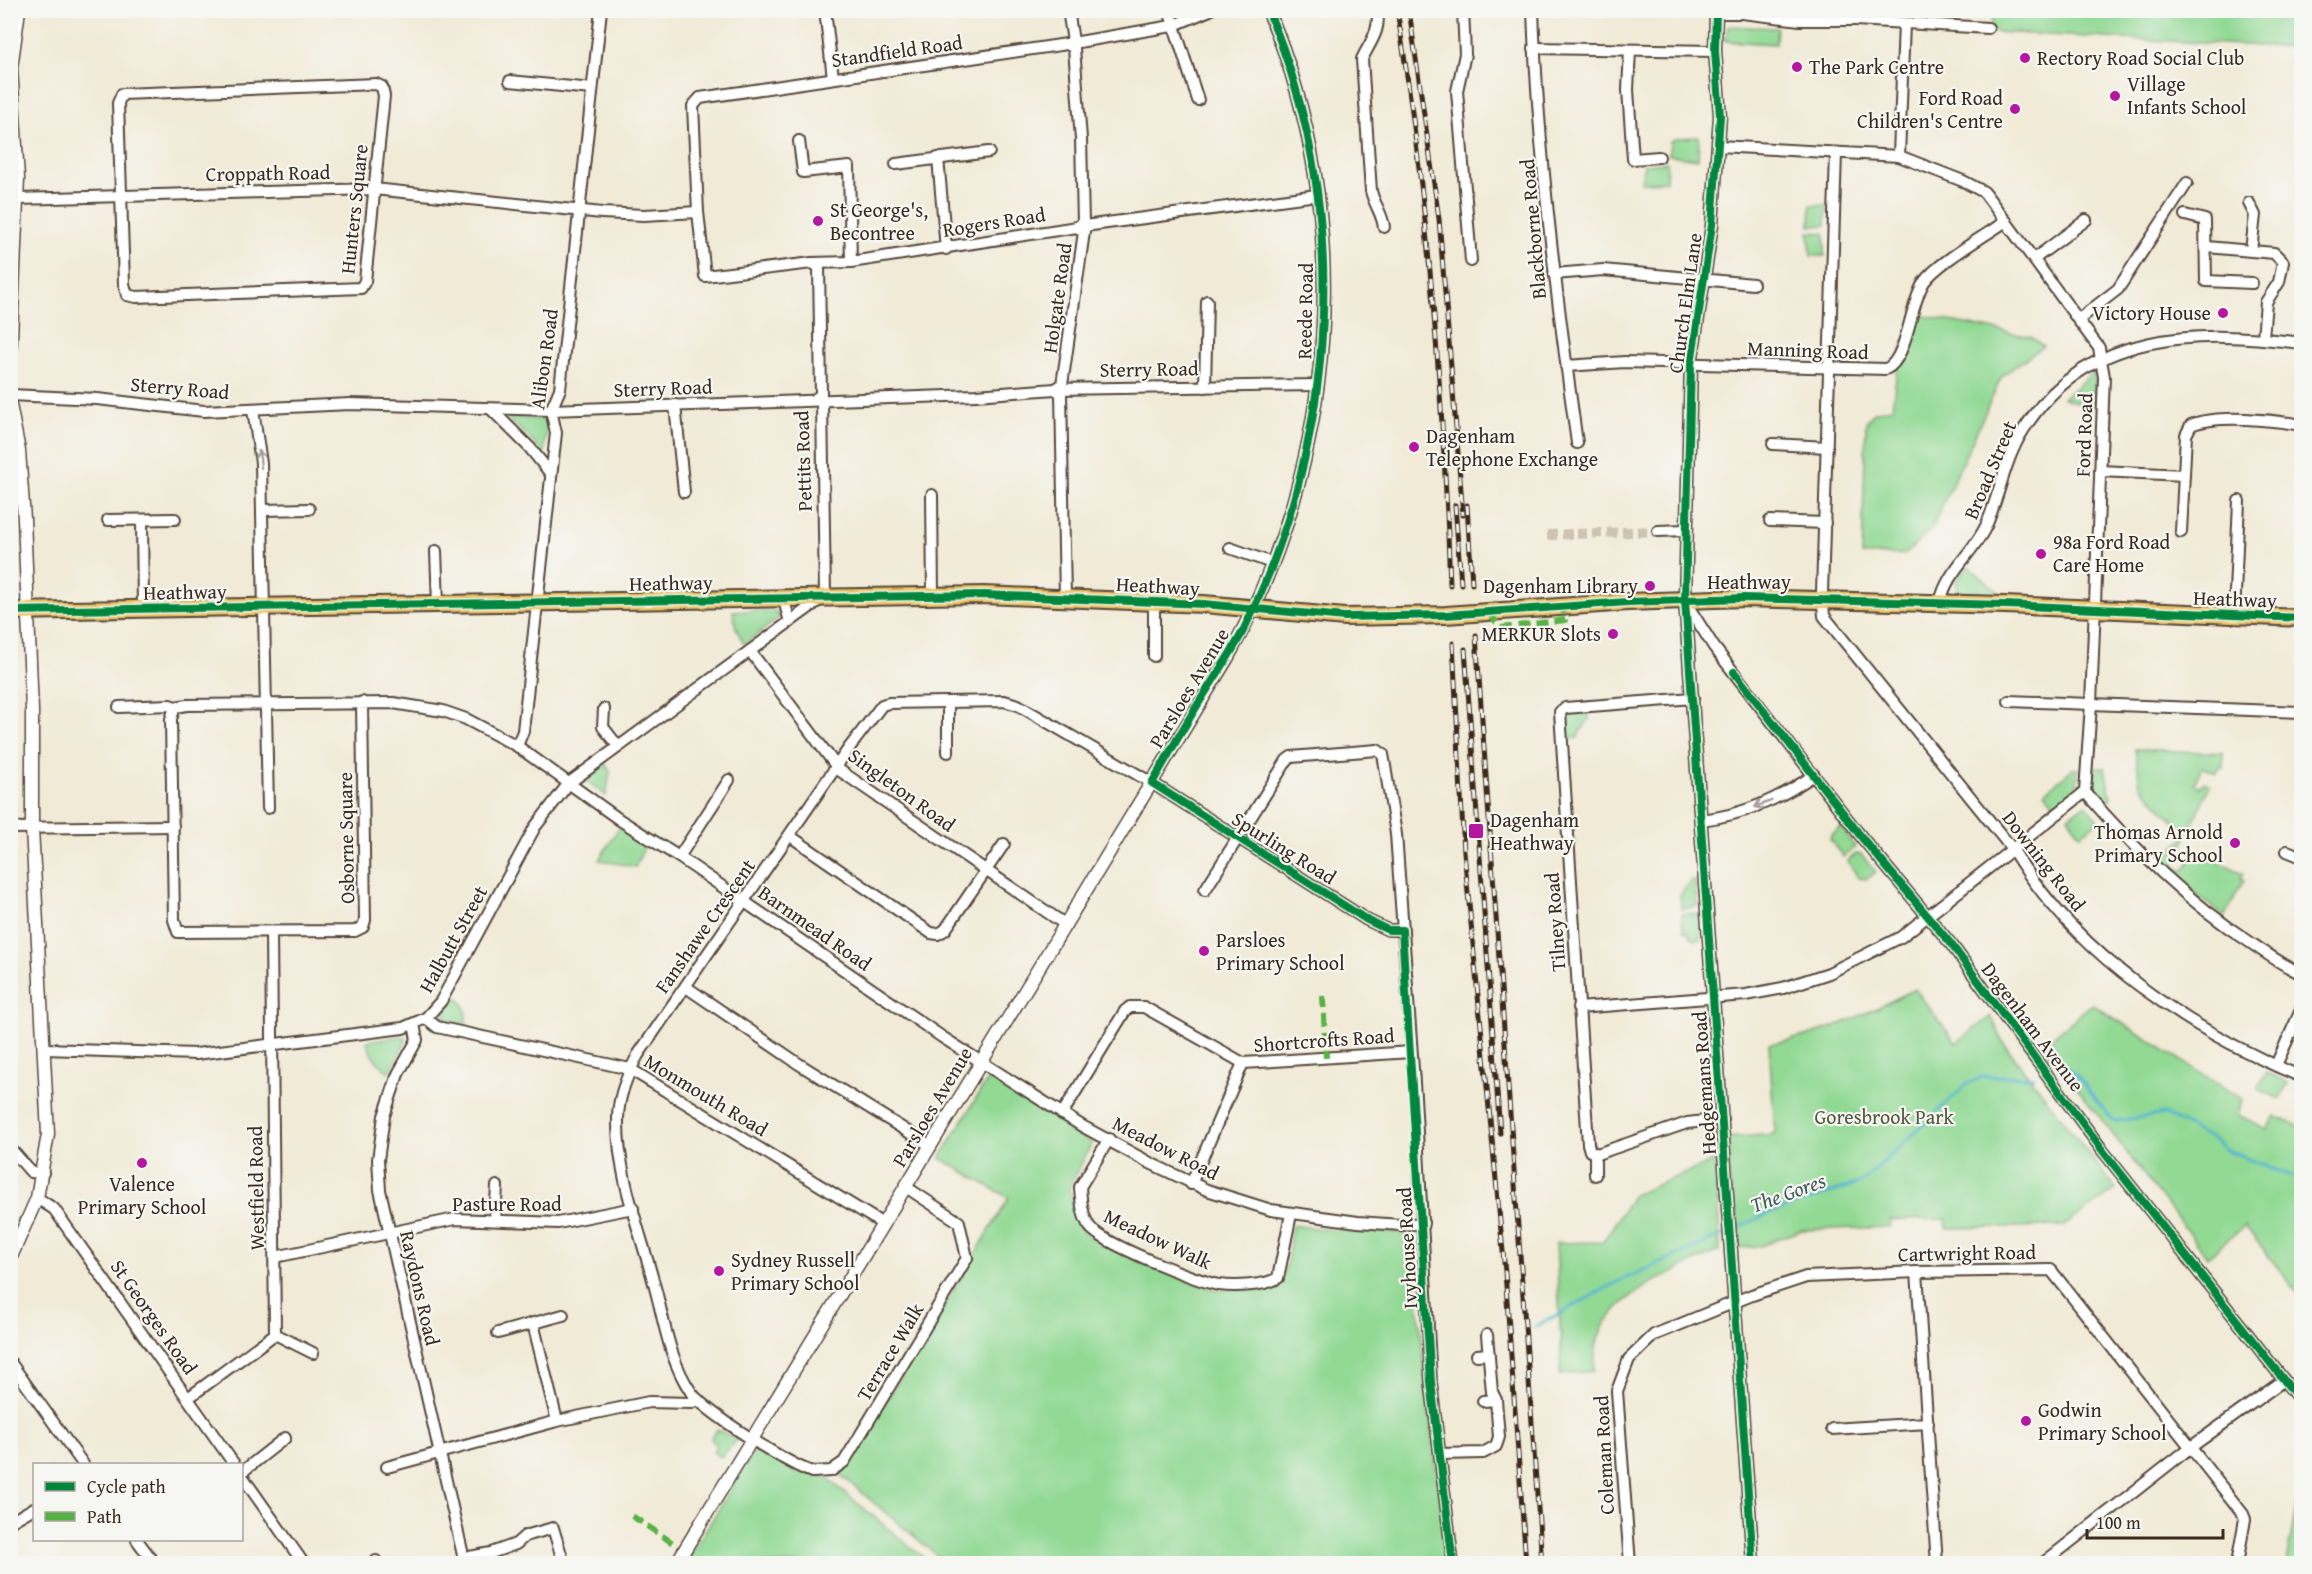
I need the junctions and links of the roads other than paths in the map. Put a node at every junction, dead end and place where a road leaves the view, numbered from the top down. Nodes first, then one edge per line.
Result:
1 (19, 10) edge
2 (601, 10) edge
3 (825, 10) edge
4 (1068, 10) edge
5 (1168, 10) edge
6 (1210, 10) edge
7 (1268, 10) edge
8 (1377, 10) edge
9 (1463, 10) edge
10 (1533, 10) edge
11 (1716, 12) edge
12 (1904, 23) junction
13 (1172, 26) junction
14 (1988, 28) dead end
15 (1067, 44) junction
16 (1534, 48) junction
17 (1630, 50) junction
18 (1715, 51) junction
19 (832, 78) junction
20 (510, 81) dead end
21 (592, 89) junction
22 (1198, 100) dead end
23 (12, 139) edge
24 (799, 141) dead end
25 (1718, 147) junction
26 (989, 152) dead end
27 (1836, 153) junction
28 (1899, 156) junction
29 (1659, 157) dead end
30 (938, 159) junction
31 (896, 164) dead end
32 (2187, 183) dead end
33 (374, 189) junction
34 (1317, 195) junction
35 (121, 196) junction
36 (18, 199) junction
37 (2249, 203) dead end
38 (579, 210) junction
39 (698, 212) junction
40 (2185, 215) dead end
41 (2086, 220) dead end
42 (2006, 221) junction
43 (1077, 227) junction
44 (1384, 227) dead end
45 (2207, 247) junction
46 (946, 249) junction
47 (2251, 251) junction
48 (2034, 259) junction
49 (1471, 261) dead end
50 (851, 262) junction
51 (812, 263) junction
52 (1554, 274) junction
53 (1704, 278) junction
54 (1753, 284) dead end
55 (2252, 284) dead end
56 (1207, 301) dead end
57 (2078, 320) junction
58 (2263, 338) junction
59 (2301, 343) edge
60 (2102, 358) junction
61 (10, 360) edge
62 (1691, 364) junction
63 (1566, 366) junction
64 (1829, 369) junction
65 (1318, 385) junction
66 (1205, 387) junction
67 (1055, 389) junction
68 (10, 396) edge
69 (815, 399) junction
70 (10, 405) edge
71 (675, 405) junction
72 (491, 409) junction
73 (253, 410) junction
74 (551, 410) junction
75 (2301, 425) edge
76 (1577, 442) dead end
77 (1773, 444) dead end
78 (1827, 447) junction
79 (2100, 471) junction
80 (551, 474) junction
81 (2184, 475) junction
82 (684, 492) dead end
83 (932, 495) dead end
84 (2239, 501) dead end
85 (309, 509) dead end
86 (263, 510) junction
87 (175, 519) dead end
88 (108, 520) dead end
89 (142, 520) junction
90 (1770, 521) dead end
91 (1825, 523) junction
92 (1686, 530) junction
93 (1658, 531) tunnel mouth
94 (2181, 532) dead end
95 (1230, 548) dead end
96 (436, 551) dead end
97 (1272, 563) junction
98 (933, 595) junction
99 (825, 596) junction
100 (783, 597) junction
101 (1065, 598) junction
102 (1822, 599) junction
103 (1685, 600) junction
104 (537, 602) junction
105 (1154, 602) junction
106 (1940, 603) junction
107 (438, 604) junction
108 (264, 607) junction
109 (2095, 608) junction
110 (143, 609) junction
111 (1253, 609) junction
112 (10, 611) edge
113 (28, 611) junction
114 (2234, 616) junction
115 (2301, 618) edge
116 (790, 622) junction
117 (750, 651) junction
118 (1154, 656) dead end
119 (1693, 698) junction
120 (2009, 700) dead end
121 (362, 702) junction
122 (948, 702) junction
123 (266, 704) junction
124 (2091, 704) junction
125 (120, 707) dead end
126 (175, 707) junction
127 (604, 709) dead end
128 (2301, 712) edge
129 (617, 745) junction
130 (517, 746) junction
131 (948, 752) dead end
132 (837, 767) junction
133 (1814, 776) junction
134 (729, 780) dead end
135 (569, 783) junction
136 (1152, 783) junction
137 (2085, 792) junction
138 (268, 808) dead end
139 (1701, 820) junction
140 (173, 826) junction
141 (10, 828) edge
142 (32, 828) junction
143 (790, 836) junction
144 (1240, 839) junction
145 (1004, 844) dead end
146 (2013, 850) junction
147 (2287, 851) dead end
148 (679, 857) junction
149 (2301, 857) edge
150 (985, 872) junction
151 (1205, 890) dead end
152 (744, 901) junction
153 (1928, 916) junction
154 (1066, 925) junction
155 (1402, 930) junction
156 (271, 933) junction
157 (2301, 974) edge
158 (686, 987) junction
159 (1714, 999) junction
160 (1578, 1008) junction
161 (2301, 1008) edge
162 (426, 1018) junction
163 (414, 1024) junction
164 (272, 1044) junction
165 (45, 1049) junction
166 (1411, 1052) junction
167 (982, 1062) junction
168 (1243, 1063) junction
169 (2276, 1065) junction
170 (630, 1070) junction
171 (2301, 1077) edge
172 (1062, 1114) junction
173 (1723, 1119) junction
174 (1109, 1139) junction
175 (931, 1146) junction
176 (10, 1148) edge
177 (1595, 1154) junction
178 (43, 1173) junction
179 (1595, 1175) dead end
180 (1191, 1184) junction
181 (497, 1186) dead end
182 (906, 1187) junction
183 (37, 1198) junction
184 (633, 1208) junction
185 (1291, 1214) junction
186 (495, 1219) junction
187 (1423, 1223) junction
188 (884, 1224) junction
189 (389, 1233) junction
190 (275, 1257) junction
191 (10, 1258) edge
192 (1917, 1272) junction
193 (1734, 1304) junction
194 (563, 1315) dead end
195 (533, 1323) junction
196 (498, 1333) dead end
197 (275, 1334) junction
198 (1487, 1335) dead end
199 (313, 1353) dead end
200 (1489, 1354) junction
201 (1477, 1355) dead end
202 (10, 1362) edge
203 (2284, 1380) junction
204 (188, 1398) junction
205 (698, 1400) junction
206 (1496, 1400) junction
207 (1483, 1401) dead end
208 (2301, 1403) edge
209 (557, 1421) junction
210 (1928, 1423) junction
211 (1832, 1429) dead end
212 (285, 1438) dead end
213 (753, 1438) junction
214 (2191, 1447) junction
215 (440, 1453) junction
216 (1440, 1454) junction
217 (82, 1463) edge
218 (233, 1463) edge
219 (387, 1467) dead end
220 (243, 1473) edge
221 (243, 1475) edge
222 (33, 1509) edge
223 (10, 1522) edge
224 (138, 1541) edge
225 (465, 1561) edge
226 (155, 1563) edge
227 (303, 1563) edge
228 (564, 1563) edge
229 (676, 1563) edge
230 (1453, 1563) edge
231 (1630, 1563) edge
232 (1752, 1563) edge
233 (1937, 1563) edge
234 (2042, 1563) edge
235 (2237, 1563) edge

1 - 23 street
2 - 21 street, Alibon Road
3 - 19 street
4 - 15 street, Holgate Road
5 - 13 street
6 - 13 street, Standfield Road
7 - 34 street, Reede Road
8 - 44 street
9 - 49 street
10 - 16 street, Blackborne Road
11 - 12 street
11 - 18 street, Church Elm Lane
12 - 14 street
12 - 28 street
13 - 15 street, Standfield Road
13 - 22 street
15 - 19 street, Standfield Road
15 - 43 street, Holgate Road
16 - 17 street
16 - 52 street, Blackborne Road
17 - 18 street
17 - 29 street
18 - 25 street, Church Elm Lane
19 - 39 street, Standfield Road
20 - 21 street
21 - 38 street, Alibon Road
23 - 36 street
24 - 50 street
25 - 27 street, Ford Road
25 - 53 street, Church Elm Lane
26 - 30 street
27 - 28 street, Ford Road
27 - 64 street
28 - 42 street, Ford Road
30 - 31 street
30 - 46 street
32 - 57 street
33 - 35 street, Croppath Road
33 - 35 street, Hunters Square
33 - 35 street, Hunters Square
33 - 38 street, Croppath Road
34 - 43 street, Rogers Road
34 - 65 street, Reede Road
35 - 36 street, Croppath Road
36 - 61 street
37 - 47 street
38 - 39 street, Croppath Road
38 - 74 street, Alibon Road
39 - 51 street, Rogers Road
40 - 45 street
41 - 48 street
42 - 48 street, Ford Road
42 - 64 street, Manning Road
43 - 46 street, Rogers Road
43 - 67 street, Holgate Road
45 - 47 street
45 - 55 street
46 - 50 street, Rogers Road
47 - 58 street
48 - 57 street, Ford Road
50 - 51 street, Rogers Road
51 - 69 street, Pettits Road
52 - 53 street
52 - 63 street, Blackborne Road
53 - 54 street, Church Elm Lane
53 - 62 street, Church Elm Lane
56 - 66 street
57 - 60 street, Ford Road
58 - 59 street, Broad Street
58 - 60 street, Broad Street
60 - 79 street, Ford Road
60 - 106 street, Broad Street
62 - 63 street, Manning Road
62 - 64 street, Manning Road
62 - 92 street, Church Elm Lane
63 - 76 street, Blackborne Road
64 - 78 street
65 - 66 street, Sterry Road
65 - 97 street, Reede Road
66 - 67 street, Sterry Road
67 - 69 street, Sterry Road
67 - 101 street
68 - 73 street, Sterry Road
69 - 71 street, Sterry Road
69 - 99 street, Pettits Road
70 - 113 street
71 - 74 street, Sterry Road
71 - 82 street
72 - 73 street, Sterry Road
72 - 74 street, Sterry Road
72 - 80 street
86 -> 73 street
74 - 80 street, Alibon Road
75 - 81 street
77 - 78 street
78 - 91 street
79 - 81 street
79 - 109 street, Ford Road
80 - 104 street, Alibon Road
81 - 94 street
83 - 98 street
84 - 114 street
85 - 86 street
86 - 108 street
87 - 89 street
88 - 89 street
89 - 110 street
90 - 91 street
91 - 102 street
92 - 93 street
92 - 103 street, Church Elm Lane
95 - 97 street
96 - 107 street
97 - 111 street, Reede Road
98 - 99 main road, Heathway
98 - 101 main road, Heathway
99 - 100 main road, Heathway
99 - 116 street, Halbutt Street
100 - 104 main road, Heathway
100 - 116 street
101 - 105 main road, Heathway
102 - 103 main road, Heathway
102 - 106 main road, Heathway
102 - 146 street, Downing Road
103 - 111 main road, Heathway
103 - 119 street, Hedgemans Road
103 - 133 street, Dagenham Avenue
104 - 107 main road, Heathway
104 - 130 street, Alibon Road
105 - 111 main road, Heathway
105 - 118 street
106 - 109 main road, Heathway
107 - 108 main road, Heathway
108 - 110 main road, Heathway
108 - 123 street
109 - 114 main road, Heathway
109 - 124 street, Ford Road
110 - 113 main road, Heathway
111 - 136 street, Parsloes Avenue
112 - 113 main road, Heathway
113 - 142 street
114 - 115 main road, Heathway
116 - 117 street, Halbutt Street
117 - 129 street, Halbutt Street
117 - 132 street, Singleton Road
119 - 139 street, Hedgemans Road
119 - 160 street, Tilney Road
120 - 124 street
121 - 123 street
121 - 130 street, Barnmead Road
121 - 156 street, Osborne Square
122 - 131 street
122 - 132 street, Fanshawe Crescent
122 - 136 street, Fanshawe Crescent
123 - 126 street
123 - 138 street
124 - 128 street
124 - 137 street, Ford Road
125 - 126 street
126 - 140 street, Osborne Square
127 - 129 street
129 - 135 street, Halbutt Street
130 - 135 street, Barnmead Road
132 - 143 street, Fanshawe Crescent
132 - 150 street, Singleton Road
133 -> 139 street
133 - 153 street, Dagenham Avenue
134 - 148 street
135 - 148 street, Barnmead Road
135 - 162 street, Halbutt Street
136 - 144 street, Spurling Road
136 - 154 street, Parsloes Avenue
137 - 146 street
137 - 157 street
139 - 159 street, Hedgemans Road
140 - 142 street
140 - 156 street, Osborne Square
141 - 142 street
142 - 165 street
143 - 150 street
143 - 152 street, Fanshawe Crescent
144 - 151 street, Ivyhouse Road
144 - 155 street, Spurling Road
144 - 155 street, Ivyhouse Road
145 - 150 street
146 - 153 street
146 - 169 street, Downing Road
147 - 149 street
148 - 152 street, Barnmead Road
150 - 154 street, Singleton Road
152 - 158 street, Fanshawe Crescent
152 - 167 street, Barnmead Road
153 - 159 street
153 - 203 street, Dagenham Avenue
154 - 167 street, Parsloes Avenue
155 - 166 street, Ivyhouse Road
156 - 164 street, Westfield Road
158 - 170 street, Fanshawe Crescent
158 - 175 street
159 - 160 street
159 - 173 street, Hedgemans Road
160 - 177 street, Tilney Road
161 - 169 street
162 - 163 street, Halbutt Street
162 - 170 street, Monmouth Road
163 - 164 street, Halbutt Street
163 - 189 street, Raydons Road
164 - 165 street, Halbutt Street
164 - 190 street, Westfield Road
165 - 178 street
166 - 168 street, Shortcrofts Road
166 - 187 street, Ivyhouse Road
167 - 172 street, Meadow Road
167 - 175 street, Parsloes Avenue
168 - 172 street, Shortcrofts Road
168 - 180 street
169 - 171 street, Downing Road
170 - 184 street, Fanshawe Crescent
170 - 188 street, Monmouth Road
172 - 174 street, Meadow Road
173 - 177 street
173 - 193 street, Hedgemans Road
174 - 180 street, Meadow Road
174 - 185 street, Meadow Walk
175 - 182 street, Parsloes Avenue
176 - 178 street
177 - 179 street, Tilney Road
178 - 183 street
180 - 185 street, Meadow Road
181 - 186 street
182 - 188 street, Parsloes Avenue
182 - 213 street, Terrace Walk
183 - 191 street
183 - 204 street, St Georges Road
184 - 186 street, Pasture Road
184 - 205 street, Fanshawe Crescent
185 - 187 street, Meadow Road
186 - 189 street, Pasture Road
187 - 216 street, Ivyhouse Road
188 - 213 street, Parsloes Avenue
189 - 190 street, Pasture Road
189 - 215 street, Raydons Road
190 - 197 street, Westfield Road
192 - 193 street, Cartwright Road
192 - 210 street
192 - 214 street, Cartwright Road
193 - 231 street, Coleman Road
193 - 232 street, Hedgemans Road
194 - 195 street
195 - 196 street
195 - 209 street
197 - 199 street
197 - 204 street
198 - 200 street
200 - 201 street
200 - 206 street
202 - 217 street
203 - 208 street, Dagenham Avenue
203 - 214 street
204 - 218 street, St Georges Road
205 - 209 street
205 - 213 street, Fanshawe Crescent
206 - 207 street
206 - 216 street
209 - 215 street
210 - 211 street
210 - 233 street
212 - 220 street
213 - 229 street, Parsloes Avenue
214 - 234 street
214 - 235 street
215 - 219 street
215 - 225 street, Raydons Road
216 - 230 street, Ivyhouse Road
221 - 227 street
222 - 223 street
224 - 226 street
225 - 228 street

